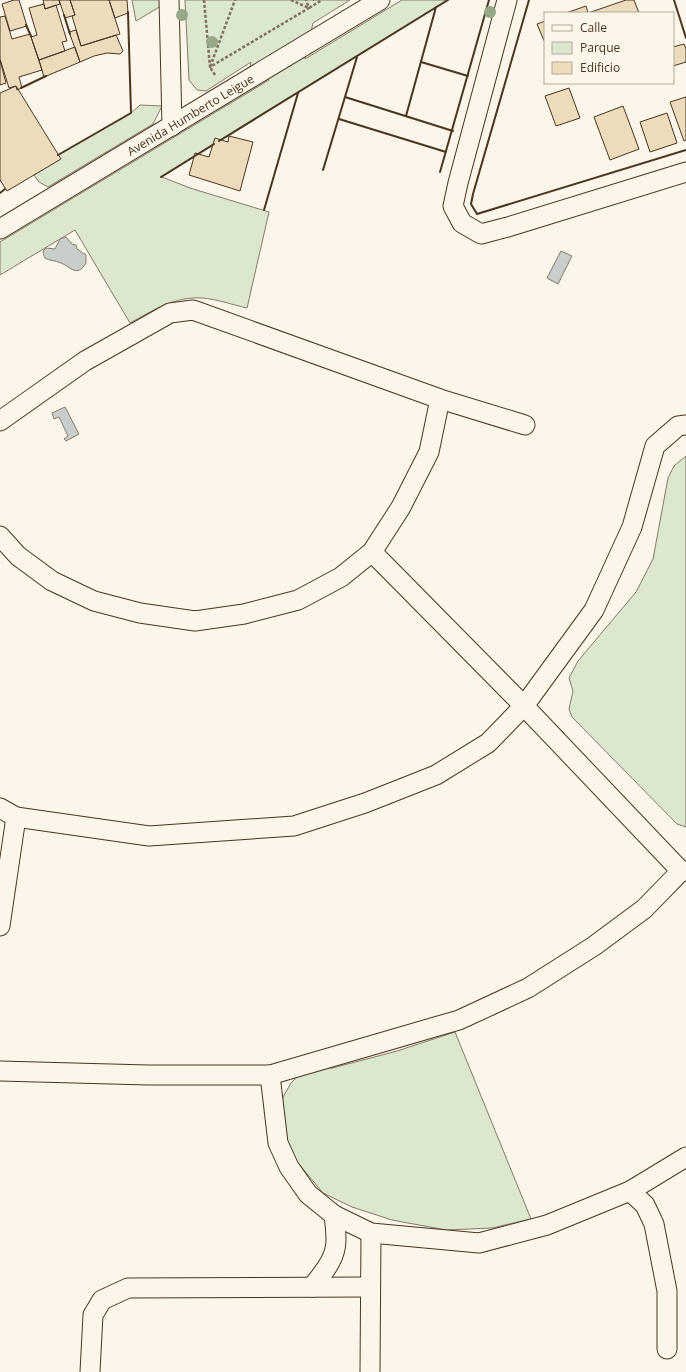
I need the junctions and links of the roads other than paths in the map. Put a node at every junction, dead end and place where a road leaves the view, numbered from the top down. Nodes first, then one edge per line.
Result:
1 (169, 0) edge
2 (380, 0) edge
3 (507, 0) edge
4 (172, 126) junction
5 (686, 172) edge
6 (0, 229) edge
7 (440, 399) junction
8 (0, 421) edge
9 (526, 425) dead end
10 (686, 425) edge
11 (0, 536) edge
12 (372, 552) junction
13 (524, 706) junction
14 (8, 812) edge
15 (683, 871) edge
16 (0, 926) edge
17 (0, 1071) edge
18 (270, 1075) junction
19 (686, 1157) edge
20 (630, 1191) junction
21 (334, 1215) junction
22 (371, 1233) junction
23 (312, 1287) junction
24 (370, 1287) junction
25 (668, 1349) dead end
26 (90, 1372) edge
27 (370, 1372) edge

1 - 4 street
2 - 4 street, Avenida Humberto Leigue
3 - 5 street
4 - 6 street, Avenida Humberto Leigue
7 - 8 street
7 - 9 street
7 - 12 street
10 - 13 street
11 - 12 street
12 - 13 street
13 - 14 street
13 - 15 street
14 - 16 street
15 - 18 street
17 - 18 street
18 - 21 street
19 - 20 street
20 - 22 street
20 - 25 street
21 - 22 street
21 - 23 street
22 - 24 street
23 - 24 street
23 - 26 street
24 - 27 street

